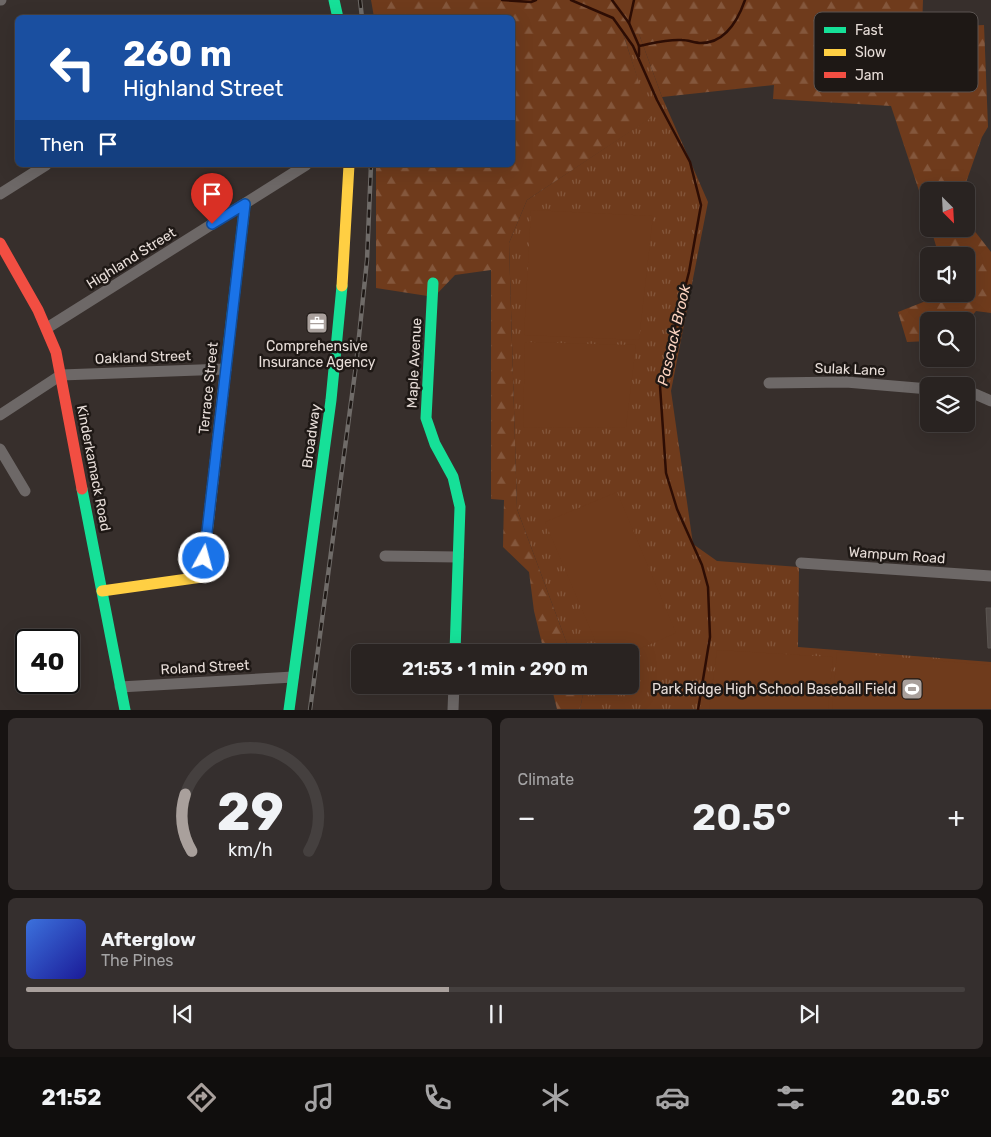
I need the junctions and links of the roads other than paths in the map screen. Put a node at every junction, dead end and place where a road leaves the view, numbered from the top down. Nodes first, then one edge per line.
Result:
1 (334, 0) edge
2 (337, 15) edge
3 (43, 167) edge
4 (303, 167) edge
5 (349, 167) edge
6 (0, 194) edge
7 (245, 204) junction
8 (0, 243) edge
9 (433, 283) dead end
10 (47, 328) junction
11 (226, 369) junction
12 (61, 376) junction
13 (769, 383) dead end
14 (920, 389) edge
15 (975, 394) edge
16 (991, 401) edge
17 (0, 415) edge
18 (0, 450) edge
19 (25, 492) dead end
20 (385, 556) dead end
21 (458, 557) junction
22 (801, 563) dead end
23 (991, 576) edge
24 (102, 591) junction
25 (455, 644) edge
26 (293, 677) junction
27 (120, 687) junction
28 (454, 694) edge
29 (125, 710) edge
30 (289, 710) edge
31 (453, 710) edge

1 - 2 street
3 - 6 street
4 - 7 street, Highland Street
5 - 26 street, Broadway
7 - 10 street, Highland Street
7 - 11 street, Terrace Street
8 - 10 street, Kinderkamack Road
9 - 21 street, Maple Avenue
10 - 12 street, Kinderkamack Road
11 - 12 street, Oakland Street
11 - 24 street, Terrace Street
12 - 17 street
12 - 24 street, Kinderkamack Road
13 - 14 street, Sulak Lane
15 - 16 street
18 - 19 street
20 - 21 street
21 - 25 street, Maple Avenue
22 - 23 street, Wampum Road
24 - 27 street, Kinderkamack Road
26 - 27 street, Roland Street
26 - 30 street, Broadway
27 - 29 street, Kinderkamack Road
28 - 31 street

